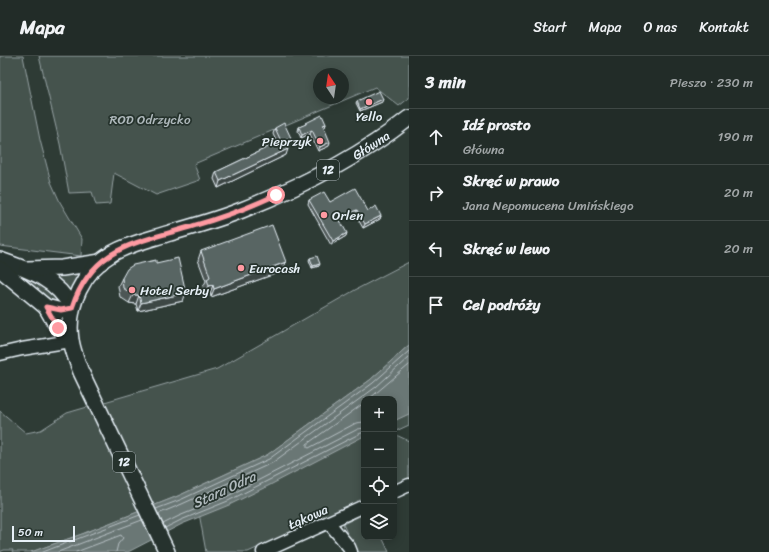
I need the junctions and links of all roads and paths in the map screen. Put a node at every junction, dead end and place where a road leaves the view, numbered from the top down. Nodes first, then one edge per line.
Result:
1 (409, 118) edge
2 (0, 260) edge
3 (101, 262) junction
4 (0, 268) edge
5 (26, 269) junction
6 (46, 307) junction
7 (72, 308) junction
8 (71, 341) junction
9 (0, 354) edge
10 (409, 485) edge
11 (397, 491) edge
12 (361, 507) edge
13 (329, 523) junction
14 (167, 552) edge
15 (263, 552) edge
16 (351, 552) edge

1 - 3 main road, Główna / 12
2 - 5 main road
3 - 5 main road
3 - 7 main road, Główna / 12
4 - 6 main road
5 - 7 main road
6 - 7 main road
6 - 8 main road
7 - 8 main road, Główna / 12
8 - 9 street
8 - 14 main road, 12
10 - 11 street
12 - 13 street, Łąkowa
13 - 15 street, Łąkowa
13 - 16 street

